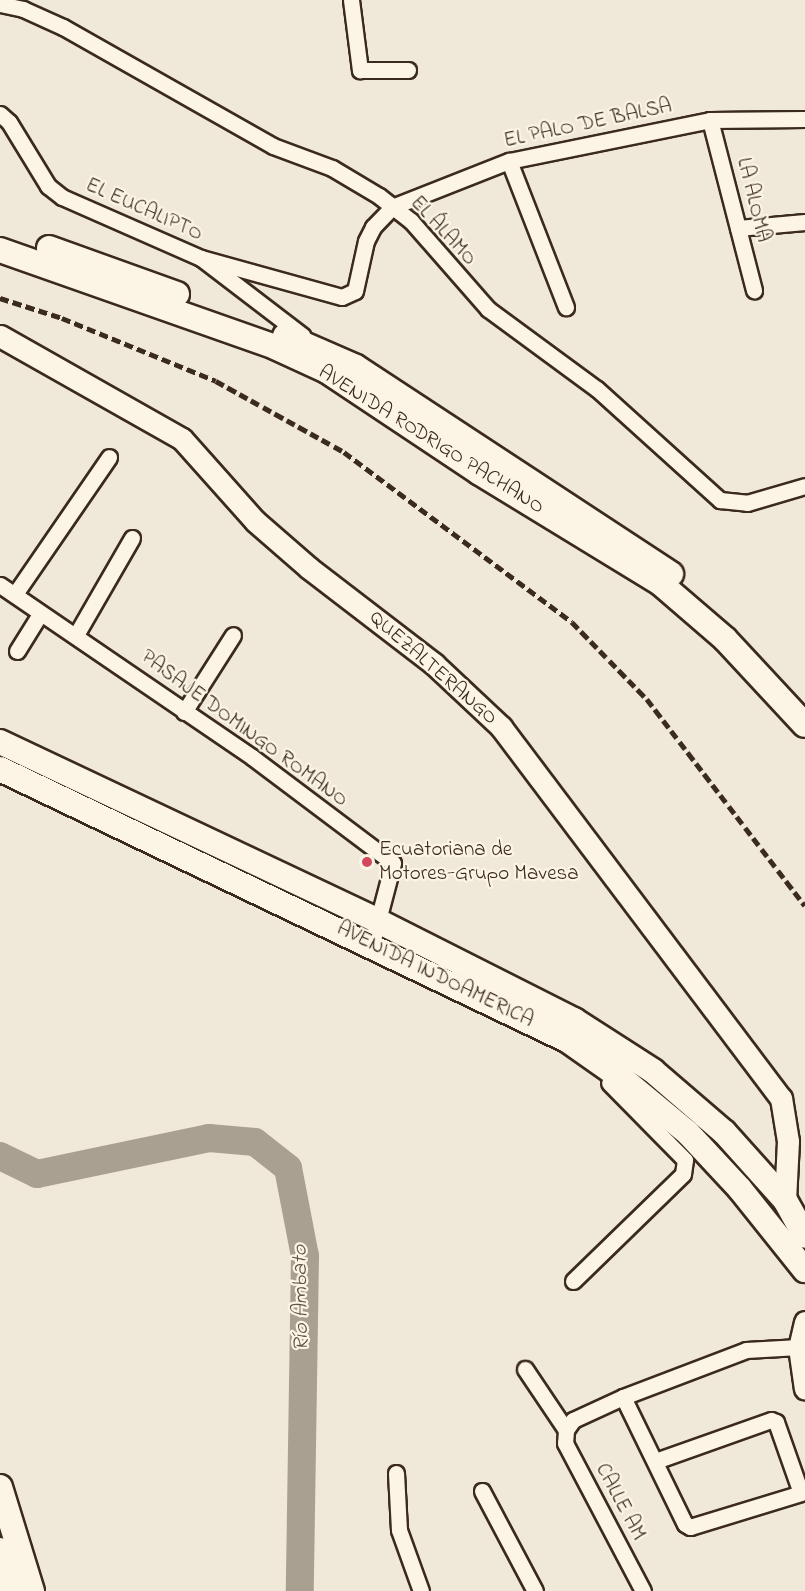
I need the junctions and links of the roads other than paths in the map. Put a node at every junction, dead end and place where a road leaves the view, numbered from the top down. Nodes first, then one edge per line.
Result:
1 (351, 0) edge
2 (0, 4) edge
3 (408, 70) dead end
4 (0, 114) edge
5 (805, 119) edge
6 (710, 120) junction
7 (509, 161) junction
8 (392, 207) junction
9 (805, 222) edge
10 (738, 228) junction
11 (0, 233) edge
12 (0, 250) edge
13 (201, 258) junction
14 (754, 290) dead end
15 (566, 307) dead end
16 (0, 336) edge
17 (320, 349) junction
18 (109, 457) dead end
19 (805, 486) edge
20 (132, 537) dead end
21 (0, 585) edge
22 (15, 594) junction
23 (40, 614) junction
24 (76, 635) junction
25 (233, 635) dead end
26 (17, 651) dead end
27 (805, 705) edge
28 (183, 712) junction
29 (805, 725) edge
30 (0, 742) edge
31 (0, 769) edge
32 (375, 932) junction
33 (457, 985) junction
34 (785, 1200) junction
35 (805, 1236) edge
36 (805, 1270) edge
37 (573, 1281) dead end
38 (805, 1322) edge
39 (799, 1347) junction
40 (525, 1369) dead end
41 (805, 1389) edge
42 (623, 1397) junction
43 (566, 1430) junction
44 (655, 1461) junction
45 (396, 1473) dead end
46 (0, 1487) edge
47 (482, 1491) dead end
48 (0, 1550) edge
49 (7, 1586) edge
50 (32, 1591) edge
51 (421, 1591) edge
52 (535, 1591) edge
53 (643, 1591) edge

1 - 3 street
2 - 8 street, EL ÁLAMO
4 - 13 street, EL EUCALIPTO
5 - 6 street, EL PALO DE BALSA
6 - 7 street, EL PALO DE BALSA
6 - 10 street, LA ALOMA
7 - 8 street, EL PALO DE BALSA
7 - 15 street
8 - 13 street, EL PALO DE BALSA
8 - 19 street, EL ÁLAMO
9 - 10 street
10 - 14 street, LA ALOMA
11 - 17 main road, AVENIDA RODRIGO PACHANO
12 - 29 main road, AVENIDA RODRIGO PACHANO
13 - 17 street, EL EUCALIPTO
16 - 34 street, QUEZALTERANGO
17 - 27 main road, AVENIDA RODRIGO PACHANO
18 - 22 street
20 - 24 street
21 - 22 street, PASAJE DOMINGO ROMANO
22 - 23 street, PASAJE DOMINGO ROMANO
23 - 24 street, PASAJE DOMINGO ROMANO
23 - 26 street
24 - 28 street, PASAJE DOMINGO ROMANO
25 - 28 street
28 - 32 street, PASAJE DOMINGO ROMANO
30 - 32 main road, AVENIDA INDOAMERICA
31 - 32 main road, AVENIDA INDOAMERICA
32 - 33 main road, AVENIDA INDOAMERICA
32 - 34 main road, AVENIDA INDOAMERICA
33 - 36 main road, AVENIDA INDOAMERICA
33 - 37 street
34 - 35 main road, AVENIDA INDOAMERICA
38 - 39 street
39 - 41 street
39 - 42 street
40 - 43 street
42 - 43 street
42 - 44 street
43 - 53 street, CALLE AM
44 - 44 street
45 - 51 street
46 - 50 main road
47 - 52 street
48 - 49 main road

